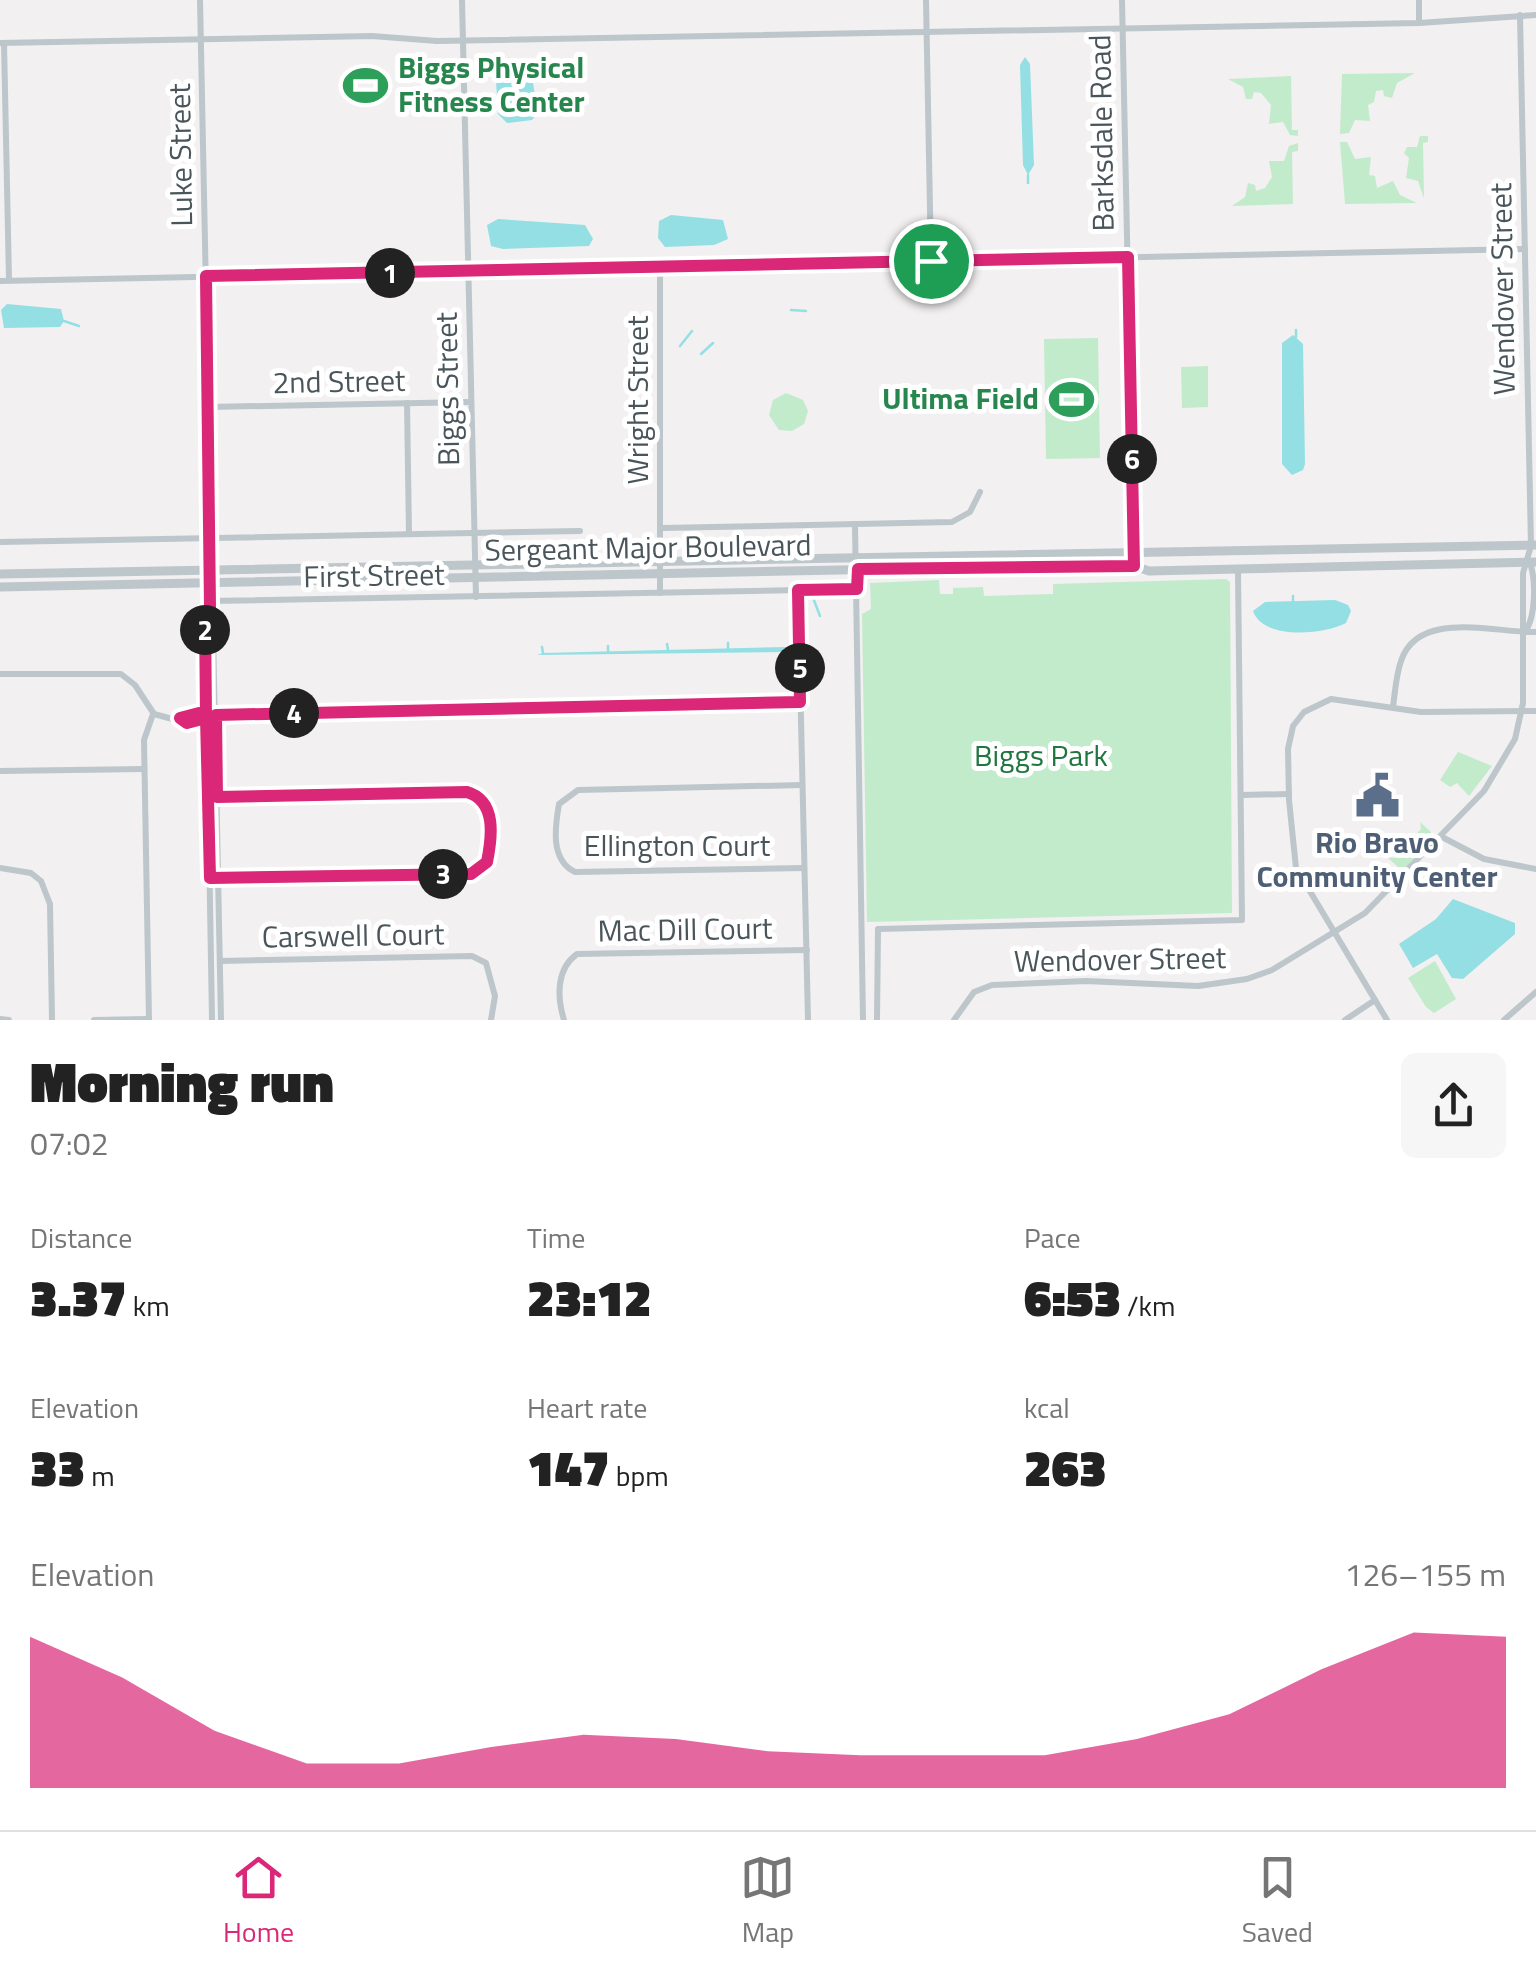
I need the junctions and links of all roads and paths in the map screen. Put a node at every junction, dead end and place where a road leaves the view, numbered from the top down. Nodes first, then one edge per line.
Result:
1 (200, 0) edge
2 (462, 0) edge
3 (926, 0) edge
4 (1122, 0) edge
5 (1418, 0) edge
6 (1536, 14) edge
7 (1520, 15) junction
8 (1419, 22) junction
9 (1122, 28) junction
10 (927, 31) junction
11 (200, 40) junction
12 (462, 41) junction
13 (2, 43) edge
14 (4, 212) edge
15 (1524, 249) junction
16 (1128, 257) junction
17 (931, 261) junction
18 (660, 267) junction
19 (468, 271) junction
20 (206, 276) junction
21 (4, 280) edge
22 (470, 402) junction
23 (408, 403) junction
24 (208, 407) junction
25 (980, 492) dead end
26 (855, 525) junction
27 (662, 528) junction
28 (580, 530) dead end
29 (475, 532) junction
30 (409, 534) junction
31 (211, 538) junction
32 (0, 542) edge
33 (1534, 546) edge
34 (1134, 552) junction
35 (1532, 562) edge
36 (857, 564) junction
37 (1134, 566) junction
38 (661, 568) junction
39 (211, 570) junction
40 (476, 570) junction
41 (1238, 570) junction
42 (0, 574) edge
43 (210, 583) junction
44 (0, 587) edge
45 (857, 589) junction
46 (798, 590) junction
47 (660, 593) junction
48 (476, 597) junction
49 (210, 604) junction
50 (1526, 632) junction
51 (1536, 632) edge
52 (0, 674) edge
53 (800, 702) junction
54 (1393, 707) junction
55 (1522, 711) junction
56 (1536, 711) edge
57 (154, 714) junction
58 (216, 715) junction
59 (206, 718) junction
60 (144, 768) junction
61 (0, 771) edge
62 (802, 785) junction
63 (1288, 794) junction
64 (1242, 795) junction
65 (213, 797) junction
66 (1442, 837) junction
67 (0, 868) edge
68 (803, 868) junction
69 (1536, 869) edge
70 (214, 878) junction
71 (1336, 933) junction
72 (806, 950) junction
73 (220, 961) junction
74 (1536, 992) edge
75 (1375, 1000) junction
76 (0, 1019) edge
77 (148, 1019) edge
78 (9, 1020) edge
79 (52, 1020) edge
80 (94, 1020) edge
81 (212, 1020) edge
82 (221, 1020) edge
83 (491, 1020) edge
84 (564, 1020) edge
85 (808, 1020) edge
86 (863, 1020) edge
87 (878, 1020) edge
88 (954, 1020) edge
89 (1345, 1020) edge
90 (1387, 1020) edge
91 (1504, 1020) edge

1 - 11 street, Luke Street
2 - 12 street, Biggs Street
3 - 10 street
4 - 9 street, Barksdale Road
5 - 8 street
6 - 7 street
7 - 8 street
7 - 15 street, Wendover Street
8 - 9 street
9 - 10 street
9 - 16 street, Barksdale Road
10 - 12 street
10 - 17 street
11 - 12 street
11 - 13 street
11 - 20 street, Luke Street
12 - 19 street, Biggs Street
13 - 14 street
14 - 21 street
15 - 16 street
15 - 33 street, Wendover Street
16 - 17 street
16 - 34 street, Barksdale Road
17 - 18 street
18 - 19 street
18 - 27 street, Wright Street
19 - 20 street
19 - 22 street, Biggs Street
20 - 21 street
20 - 24 street, Luke Street
22 - 23 street, 2nd Street
22 - 29 street, Biggs Street
23 - 24 street, 2nd Street
23 - 30 street
24 - 31 street, Luke Street
25 - 26 street
26 - 27 street
26 - 36 street
27 - 38 street, Wright Street
28 - 29 street
29 - 30 street
29 - 40 street, Biggs Street
30 - 31 street
31 - 32 street
31 - 39 street, Luke Street
33 - 34 street, Sergeant Major Boulevard
33 - 35 street, Wendover Street
34 - 36 street, Sergeant Major Boulevard
34 - 37 street, Barksdale Road
35 - 41 street, Sergeant Major Boulevard
35 - 50 street, Wendover Street
36 - 37 street, Sergeant Major Boulevard
36 - 38 street, Sergeant Major Boulevard
36 - 45 street
37 - 41 street, Sergeant Major Boulevard
38 - 40 street, Sergeant Major Boulevard
38 - 47 street, Wright Street
39 - 40 street, Sergeant Major Boulevard
39 - 42 street, Sergeant Major Boulevard
39 - 43 street, Luke Street
40 - 43 street, Sergeant Major Boulevard
40 - 48 street, Biggs Street
41 - 64 street
43 - 44 street, Sergeant Major Boulevard
43 - 49 street, Luke Street
45 - 46 street, First Street
45 - 86 street
46 - 47 street, First Street
46 - 53 street
47 - 48 street, First Street
48 - 49 street, First Street
49 - 58 street, Luke Street
49 - 59 street, Luke Street
50 - 51 street
50 - 54 street
50 - 55 street, Wendover Street
52 - 57 street
53 - 58 street
53 - 62 street
54 - 55 street
54 - 63 street
55 - 56 street
55 - 66 street, Wendover Street
57 - 59 street
57 - 60 street
58 - 59 street
58 - 65 street, Luke Street
59 - 65 street, Luke Street
60 - 61 street
60 - 77 street
62 - 68 street
62 - 68 street, Ellington Court
63 - 64 street
63 - 71 street
64 - 87 street
65 - 70 street, Luke Street
65 - 70 street
66 - 69 street
66 - 71 street, Wendover Street
67 - 79 street
68 - 72 street
70 - 73 street, Luke Street
70 - 81 street, Luke Street
71 - 75 street
71 - 88 street, Wendover Street
72 - 84 street, Mac Dill Court
72 - 85 street
73 - 82 street, Luke Street
73 - 83 street, Carswell Court
74 - 91 street
75 - 89 street
75 - 90 street
76 - 78 street
77 - 80 street

